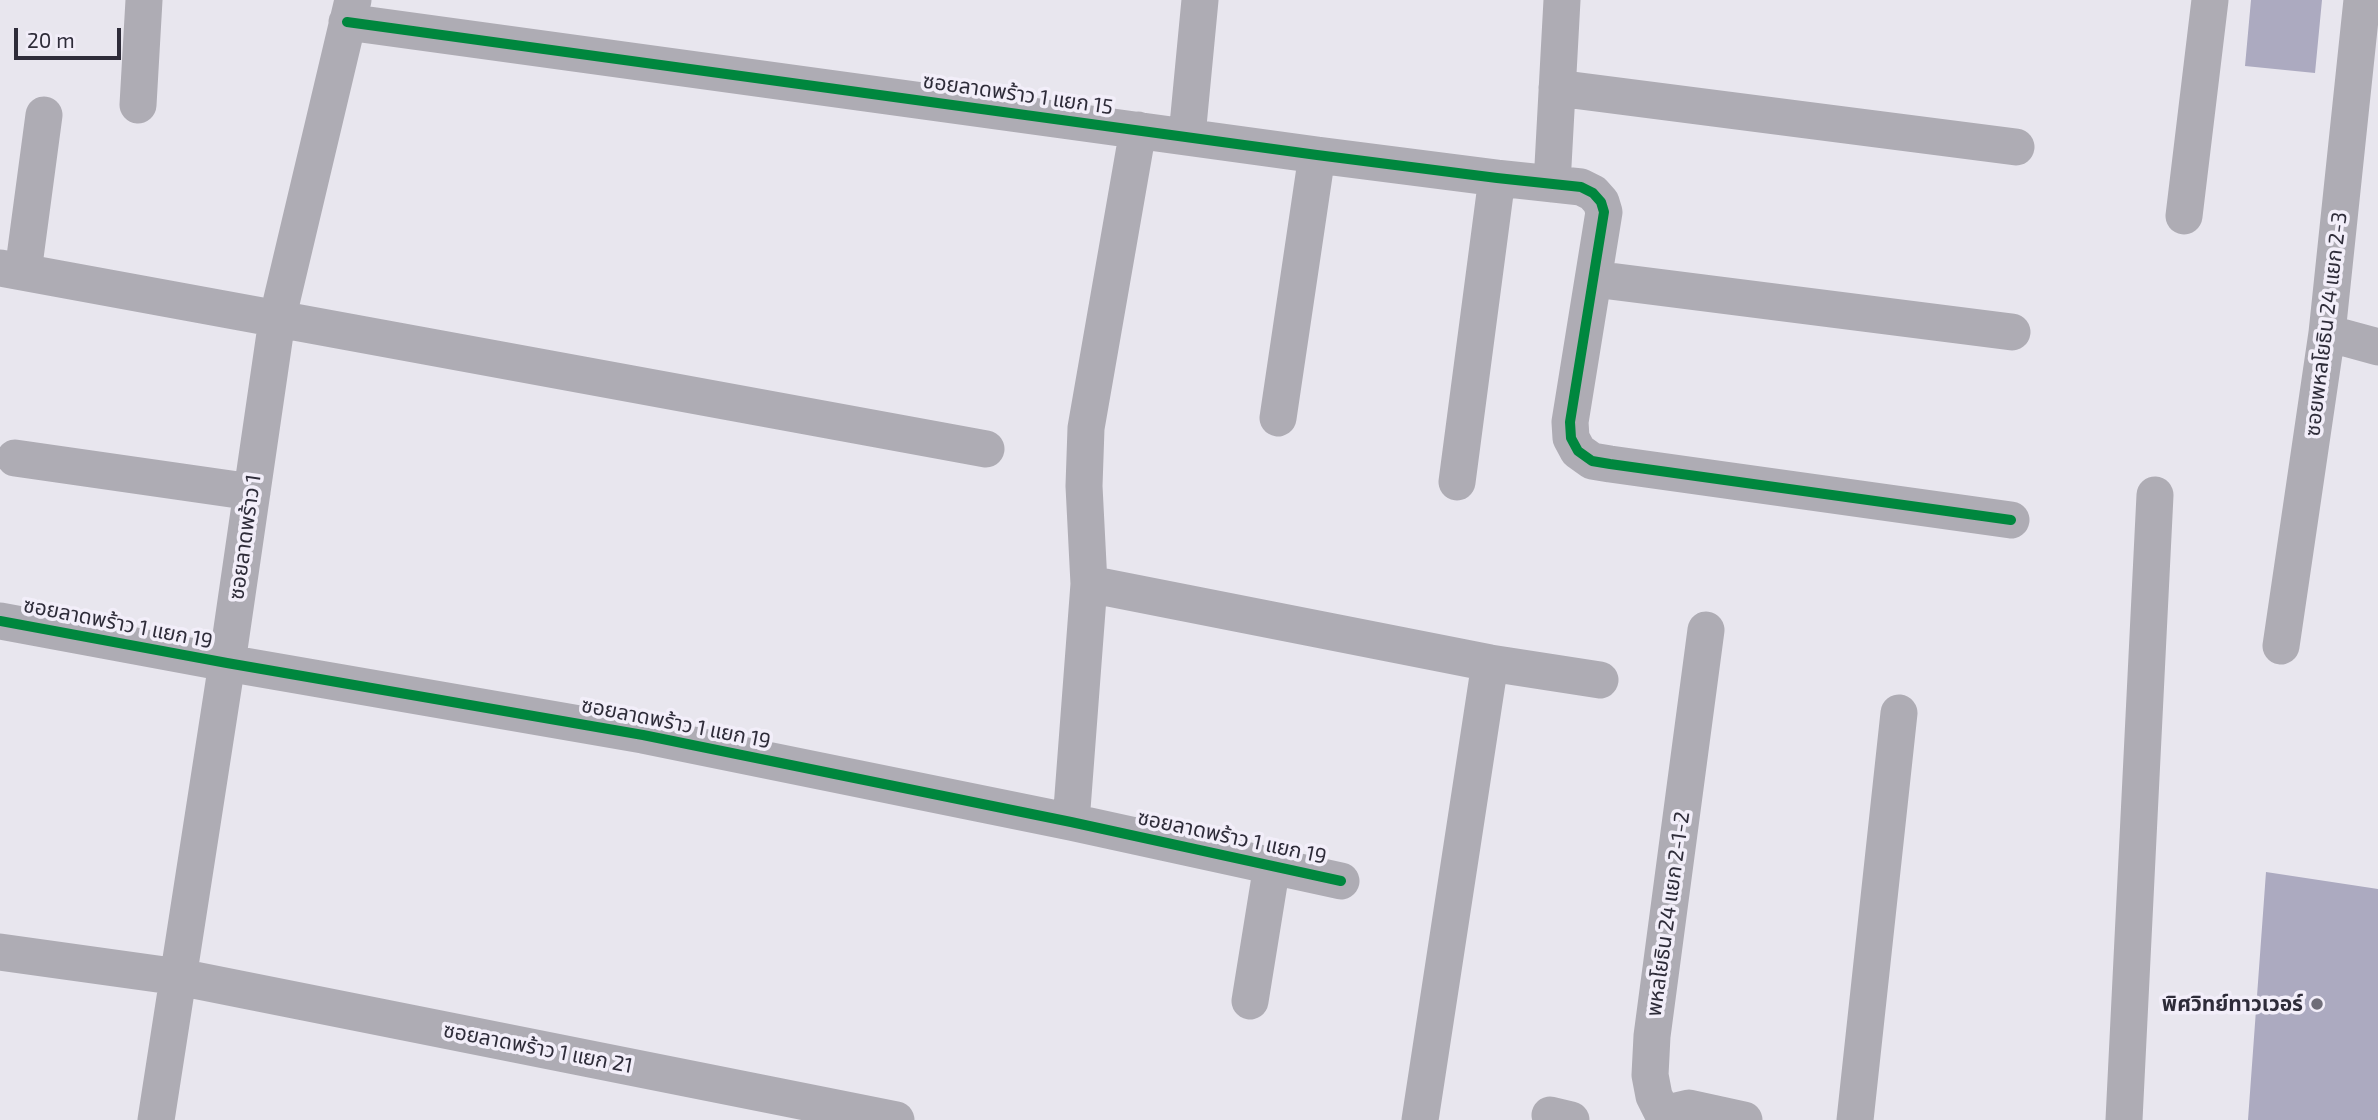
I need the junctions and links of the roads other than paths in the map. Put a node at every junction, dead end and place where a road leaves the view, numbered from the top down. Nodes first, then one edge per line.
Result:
1 (144, 0) edge
2 (1200, 0) edge
3 (1562, 0) edge
4 (2210, 0) edge
5 (2362, 0) edge
6 (350, 11) edge
7 (1557, 88) junction
8 (138, 105) dead end
9 (44, 115) dead end
10 (1138, 130) junction
11 (1186, 136) junction
12 (2015, 147) dead end
13 (1317, 155) junction
14 (1497, 178) junction
15 (1552, 184) junction
16 (2184, 216) dead end
17 (11, 270) edge
18 (1594, 279) junction
19 (277, 320) junction
20 (2012, 332) dead end
21 (2328, 334) junction
22 (2378, 347) edge
23 (1278, 418) dead end
24 (986, 449) dead end
25 (15, 458) dead end
26 (1457, 482) dead end
27 (251, 492) junction
28 (2155, 495) dead end
29 (2011, 520) dead end
30 (1089, 584) junction
31 (0, 621) edge
32 (1706, 630) dead end
33 (2281, 646) dead end
34 (227, 663) junction
35 (1490, 663) junction
36 (1600, 680) dead end
37 (1899, 713) dead end
38 (1071, 822) junction
39 (1272, 865) junction
40 (1341, 881) dead end
41 (0, 952) edge
42 (179, 977) junction
43 (1250, 1001) dead end
44 (1662, 1117) edge
45 (156, 1120) edge
46 (896, 1120) edge
47 (1420, 1120) edge
48 (1744, 1120) edge
49 (1855, 1120) edge
50 (2124, 1120) edge

1 - 8 street
2 - 11 street
3 - 7 street
4 - 16 street
5 - 21 street, ซอยพหลโยธิน 24 แยก 2-3
6 - 10 street, ซอยลาดพร้าว 1 แยก 15
6 - 19 street, ซอยลาดพร้าว 1
7 - 12 street
7 - 15 street
9 - 17 street
10 - 11 street, ซอยลาดพร้าว 1 แยก 15
10 - 30 street
11 - 13 street, ซอยลาดพร้าว 1 แยก 15
13 - 14 street, ซอยลาดพร้าว 1 แยก 15
13 - 23 street
14 - 15 street, ซอยลาดพร้าว 1 แยก 15
14 - 26 street
15 - 18 street, ซอยลาดพร้าว 1 แยก 15
17 - 19 street
18 - 20 street
18 - 29 street
19 - 24 street
19 - 27 street, ซอยลาดพร้าว 1
21 - 22 street
21 - 33 street, ซอยพหลโยธิน 24 แยก 2-3
25 - 27 street
27 - 34 street, ซอยลาดพร้าว 1
28 - 50 street
30 - 35 street
30 - 38 street
31 - 34 street, ซอยลาดพร้าว 1 แยก 19
32 - 44 street, พหลโยธิน 24 แยก 2-1-2
34 - 38 street, ซอยลาดพร้าว 1 แยก 19
34 - 42 street, ซอยลาดพร้าว 1
35 - 36 street
35 - 47 street
37 - 49 street
38 - 39 street, ซอยลาดพร้าว 1 แยก 19
39 - 40 street, ซอยลาดพร้าว 1 แยก 19
39 - 43 street
41 - 42 street, ซอยลาดพร้าว 1 แยก 21
42 - 45 street, ซอยลาดพร้าว 1
42 - 46 street, ซอยลาดพร้าว 1 แยก 21
44 - 48 street, พหลโยธิน 24 แยก 2-1-2

